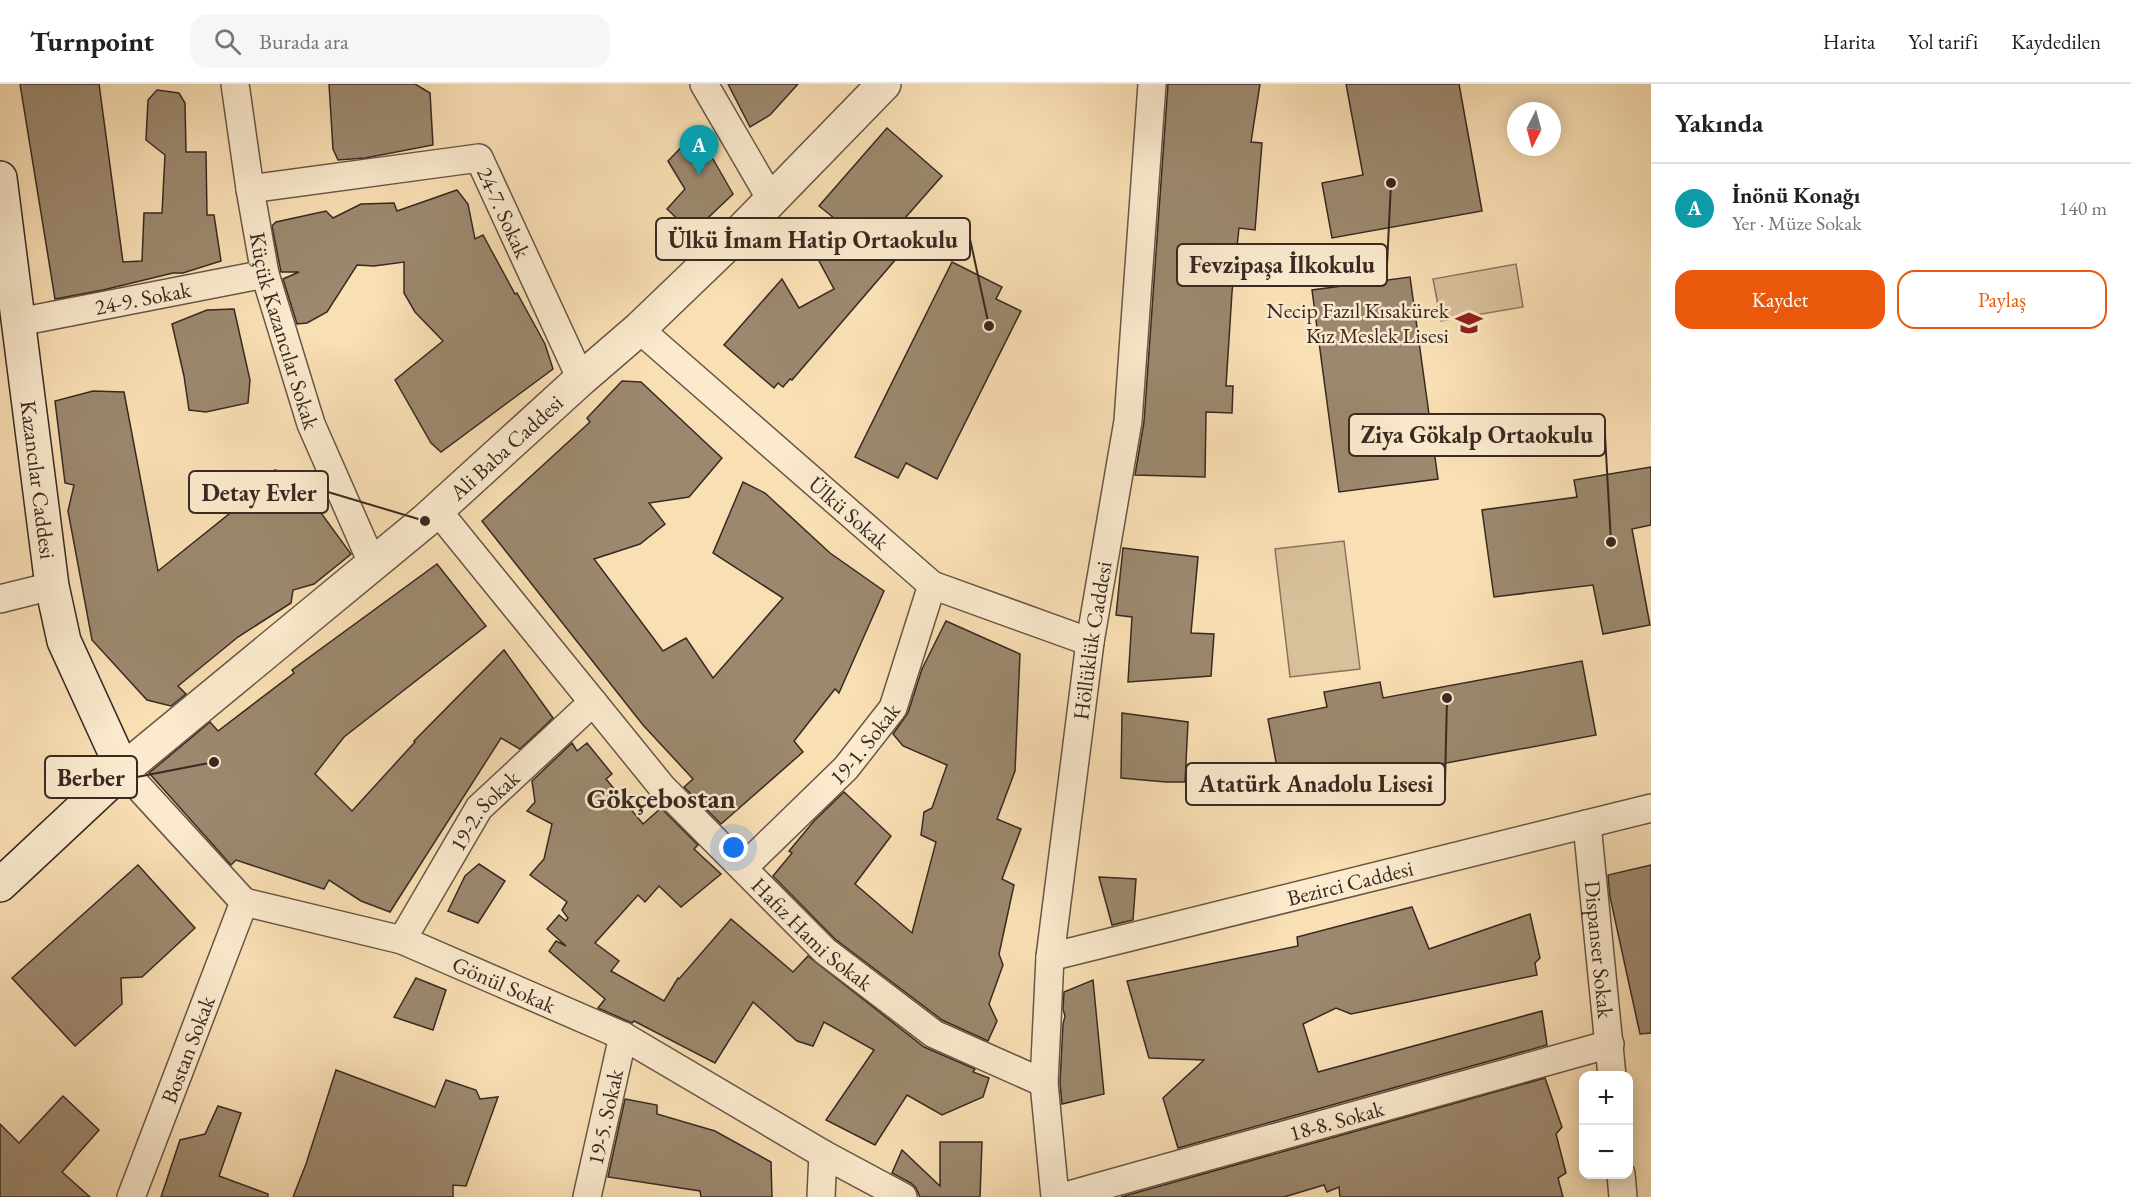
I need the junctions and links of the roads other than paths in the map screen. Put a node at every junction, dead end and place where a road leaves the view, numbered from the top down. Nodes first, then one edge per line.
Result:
1 (235, 84) edge
2 (704, 84) edge
3 (884, 84) edge
4 (1152, 84) edge
5 (0, 178) edge
6 (250, 189) junction
7 (772, 201) junction
8 (3, 216) edge
9 (265, 274) junction
10 (19, 322) junction
11 (639, 329) junction
12 (581, 379) junction
13 (437, 510) junction
14 (373, 565) junction
15 (932, 585) junction
16 (52, 586) junction
17 (0, 599) edge
18 (1090, 642) junction
19 (593, 702) junction
20 (123, 770) junction
21 (1651, 808) edge
22 (1587, 824) junction
23 (743, 868) junction
24 (0, 885) edge
25 (244, 902) junction
26 (402, 940) junction
27 (1050, 957) junction
28 (623, 1036) junction
29 (1610, 1044) junction
30 (1612, 1071) edge
31 (1044, 1083) junction
32 (823, 1154) junction
33 (1621, 1179) edge
34 (131, 1197) edge
35 (587, 1197) edge
36 (821, 1197) edge
37 (903, 1197) edge
38 (1055, 1197) edge
39 (1062, 1197) edge
40 (1623, 1197) edge

1 - 6 street, Küçük Kazancılar Sokak
2 - 7 street
3 - 7 street, Ali Baba Caddesi
4 - 18 street, Höllüklük Caddesi
5 - 8 street, Kazancılar Caddesi
6 - 9 street, Küçük Kazancılar Sokak
6 - 12 street, 24-7. Sokak
7 - 11 street, Ali Baba Caddesi
8 - 10 street, Kazancılar Caddesi
9 - 10 street, 24-9. Sokak
9 - 14 street, Küçük Kazancılar Sokak
10 - 16 street, Kazancılar Caddesi
11 - 12 street, Ali Baba Caddesi
11 - 15 street, Ülkü Sokak
12 - 13 street, Ali Baba Caddesi
13 - 14 street, Ali Baba Caddesi
13 - 19 street, Hafız Hami Sokak
14 - 20 street, Ali Baba Caddesi
15 - 18 street, Ülkü Sokak
15 - 23 street, 19-1. Sokak
16 - 17 street
16 - 20 street, Kazancılar Caddesi
18 - 27 street, Höllüklük Caddesi
19 - 23 street, Hafız Hami Sokak
19 - 26 street, 19-2. Sokak
20 - 24 street, Ali Baba Caddesi
20 - 25 street
21 - 22 street, Bezirci Caddesi
22 - 27 street, Bezirci Caddesi
22 - 29 street, Dispanser Sokak
23 - 31 street, Hafız Hami Sokak
25 - 26 street, Gönül Sokak
25 - 34 street, Bostan Sokak
26 - 28 street, Gönül Sokak
27 - 31 street, Höllüklük Caddesi
28 - 32 street, Gönül Sokak
28 - 35 street, 19-5. Sokak
29 - 30 street, Dispanser Sokak
29 - 39 street, 18-8. Sokak
31 - 38 street, Höllüklük Caddesi
32 - 36 street
32 - 37 street, Gönül Sokak
33 - 40 street

